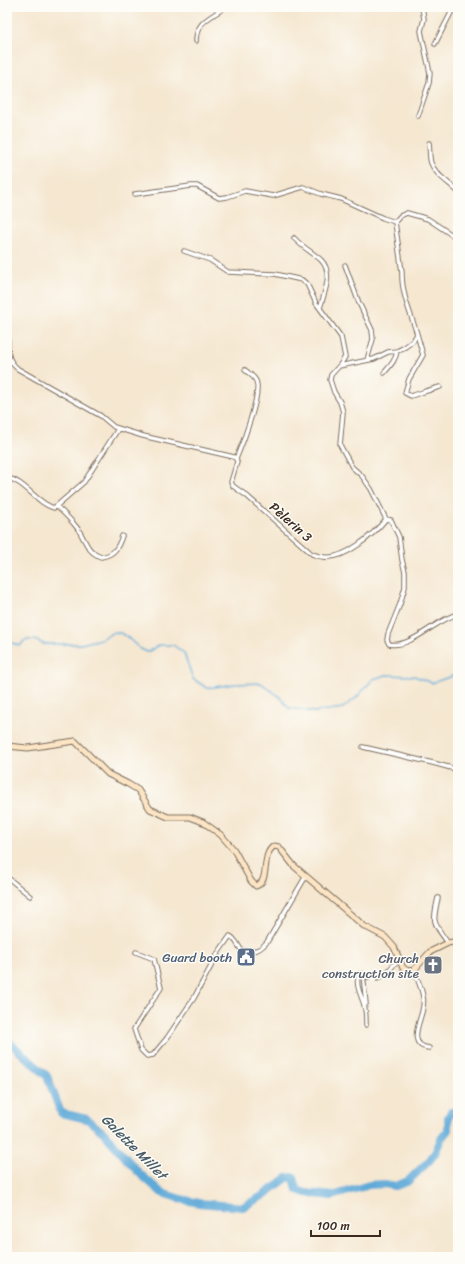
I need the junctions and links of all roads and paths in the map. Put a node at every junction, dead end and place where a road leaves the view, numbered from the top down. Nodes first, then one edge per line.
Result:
1 (225, 7) edge
2 (422, 7) edge
3 (454, 7) edge
4 (196, 41) dead end
5 (435, 44) dead end
6 (418, 116) dead end
7 (429, 143) dead end
8 (458, 192) edge
9 (135, 194) dead end
10 (394, 222) junction
11 (458, 237) edge
12 (294, 238) dead end
13 (184, 251) dead end
14 (345, 265) dead end
15 (320, 308) junction
16 (7, 332) edge
17 (417, 334) junction
18 (397, 351) junction
19 (367, 360) junction
20 (339, 366) junction
21 (245, 370) dead end
22 (384, 373) dead end
23 (440, 387) dead end
24 (118, 429) junction
25 (236, 459) junction
26 (7, 478) edge
27 (56, 506) junction
28 (386, 519) junction
29 (122, 536) dead end
30 (458, 614) edge
31 (7, 746) edge
32 (363, 747) dead end
33 (458, 771) edge
34 (306, 876) junction
35 (7, 877) edge
36 (30, 896) dead end
37 (438, 898) dead end
38 (458, 941) edge
39 (448, 943) junction
40 (136, 952) dead end
41 (399, 959) junction
42 (414, 970) junction
43 (363, 974) junction
44 (366, 1004) dead end
45 (366, 1025) dead end
46 (429, 1048) dead end

1 - 4 street
2 - 6 street
3 - 5 street
7 - 8 street
9 - 10 street
10 - 11 street
10 - 17 street
12 - 15 street
13 - 15 street
14 - 19 street
15 - 20 street
16 - 24 street
17 - 18 street
17 - 23 street
18 - 19 street
18 - 22 street
19 - 20 street
20 - 28 street
21 - 25 street
24 - 25 street
24 - 27 street
25 - 28 street, Pèlerin 3
26 - 27 street
27 - 29 street
28 - 30 street
31 - 34 street
32 - 33 street
34 - 40 street
34 - 41 street
35 - 36 street
37 - 39 street
38 - 39 street
39 - 42 street
41 - 42 street
41 - 43 street
42 - 46 street
43 - 44 street
43 - 45 street

